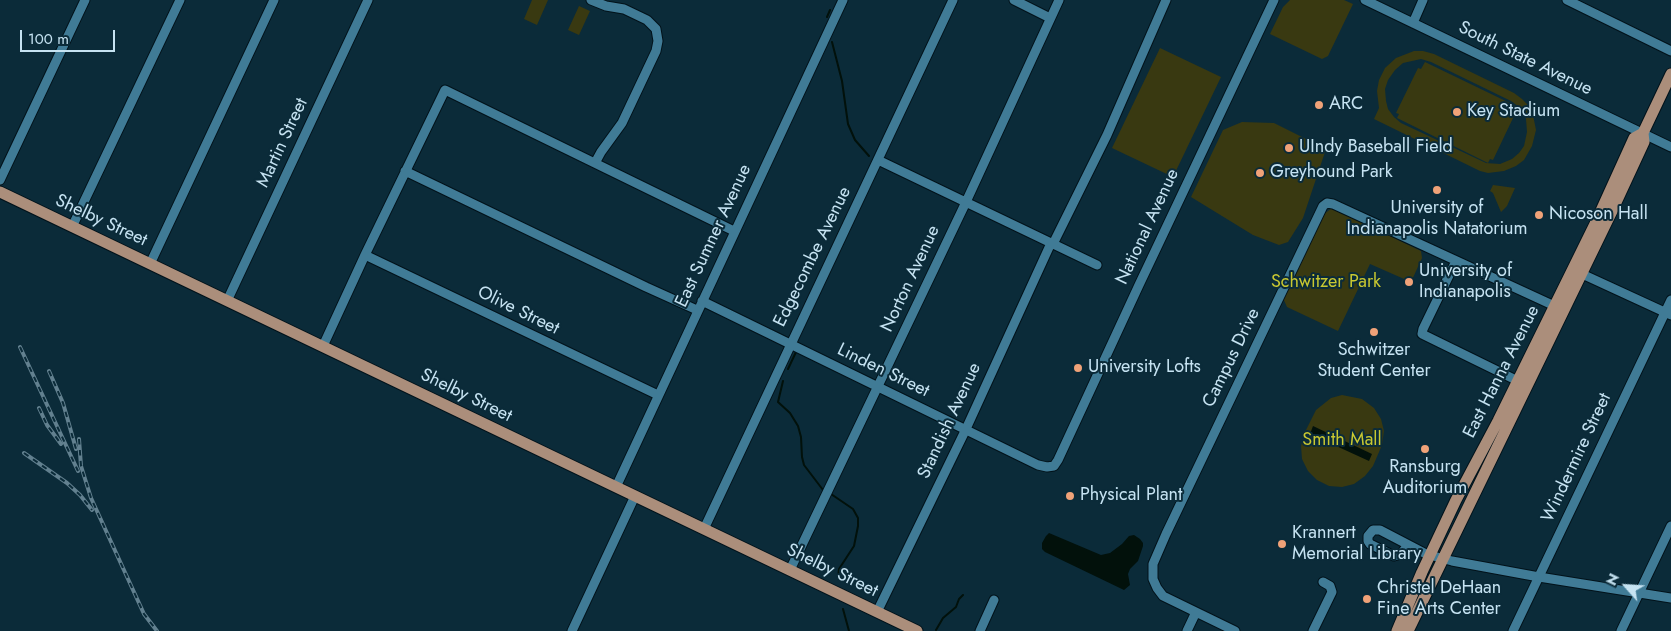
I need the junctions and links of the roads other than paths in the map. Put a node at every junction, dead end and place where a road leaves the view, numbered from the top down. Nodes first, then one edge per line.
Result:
1 (84, 0) edge
2 (180, 0) edge
3 (274, 0) edge
4 (368, 0) edge
5 (592, 0) edge
6 (843, 0) edge
7 (953, 0) edge
8 (1014, 0) edge
9 (1059, 0) edge
10 (1166, 0) edge
11 (1274, 0) edge
12 (1365, 0) edge
13 (1423, 0) edge
14 (1567, 0) edge
15 (1050, 18) junction
16 (1413, 23) junction
17 (1671, 51) edge
18 (1671, 74) edge
19 (1643, 133) junction
20 (1671, 147) edge
21 (878, 160) junction
22 (595, 163) junction
23 (406, 171) junction
24 (0, 180) edge
25 (0, 192) edge
26 (966, 202) junction
27 (72, 227) junction
28 (734, 231) junction
29 (1052, 243) junction
30 (365, 255) junction
31 (1456, 261) junction
32 (150, 264) junction
33 (1097, 265) dead end
34 (1582, 274) junction
35 (1671, 300) edge
36 (227, 301) junction
37 (700, 306) junction
38 (1559, 309) junction
39 (1668, 314) edge
40 (790, 344) junction
41 (323, 346) junction
42 (1518, 381) junction
43 (878, 386) junction
44 (658, 395) junction
45 (966, 429) junction
46 (1051, 467) joint
47 (616, 487) junction
48 (635, 496) junction
49 (1671, 526) edge
50 (704, 529) junction
51 (1408, 545) dead end
52 (1437, 557) junction
53 (790, 570) junction
54 (1539, 577) junction
55 (1323, 582) dead end
56 (1639, 593) junction
57 (1671, 598) edge
58 (994, 600) dead end
59 (877, 612) junction
60 (1196, 612) junction
61 (572, 631) edge
62 (918, 631) edge
63 (980, 631) edge
64 (1187, 631) edge
65 (1235, 631) edge
66 (1313, 631) edge
67 (1396, 631) edge
68 (1408, 631) edge
69 (1513, 631) edge
70 (1621, 631) edge

1 - 24 street
2 - 27 street
3 - 32 street
4 - 36 street, Martin Street
5 - 22 street
6 - 28 street, East Sumner Avenue
7 - 21 street, Edgecombe Avenue
8 - 15 street
9 - 15 street, Norton Avenue
10 - 29 street, Standish Avenue
11 - 46 street, National Avenue
12 - 16 street, South State Avenue
13 - 16 street
14 - 17 street
15 - 26 street, Norton Avenue
16 - 19 street, South State Avenue
18 - 19 main road, East Hanna Avenue
19 - 20 street, South State Avenue
19 - 34 main road, East Hanna Avenue
19 - 38 main road, East Hanna Avenue
21 - 26 street
21 - 40 street, Edgecombe Avenue
22 - 23 street
22 - 28 street
23 - 30 street
23 - 37 street, Linden Street
25 - 27 main road, Shelby Street
26 - 29 street
26 - 43 street, Norton Avenue
27 - 32 main road, Shelby Street
28 - 37 street, East Sumner Avenue
29 - 33 street
29 - 45 street, Standish Avenue
30 - 41 street
30 - 44 street, Olive Street
31 - 38 street, Campus Drive
31 - 42 street
31 - 60 street, Campus Drive
32 - 36 main road, Shelby Street
34 - 38 main road, East Hanna Avenue
34 - 39 street
35 - 39 street, Windermire Street
36 - 41 main road, Shelby Street
37 - 40 street, Linden Street
37 - 44 street, East Sumner Avenue
38 - 42 main road, East Hanna Avenue
38 - 52 main road, East Hanna Avenue
39 - 54 street, Windermire Street
40 - 43 street, Linden Street
40 - 50 street, Edgecombe Avenue
41 - 47 main road, Shelby Street
42 - 52 main road, East Hanna Avenue
43 - 45 street, Linden Street
43 - 53 street, Norton Avenue
44 - 47 street, East Sumner Avenue
45 - 46 street, Linden Street
45 - 59 street, Standish Avenue
47 - 48 main road, Shelby Street
48 - 50 main road, Shelby Street
48 - 61 street
49 - 56 street
50 - 53 main road, Shelby Street
51 - 52 street
52 - 54 street
52 - 67 main road, East Hanna Avenue
52 - 68 main road, East Hanna Avenue
53 - 59 main road, Shelby Street
54 - 56 street
54 - 69 street, Windermire Street
55 - 66 street
56 - 57 street
56 - 70 street
58 - 63 street
59 - 62 main road, Shelby Street
60 - 64 street
60 - 65 street

